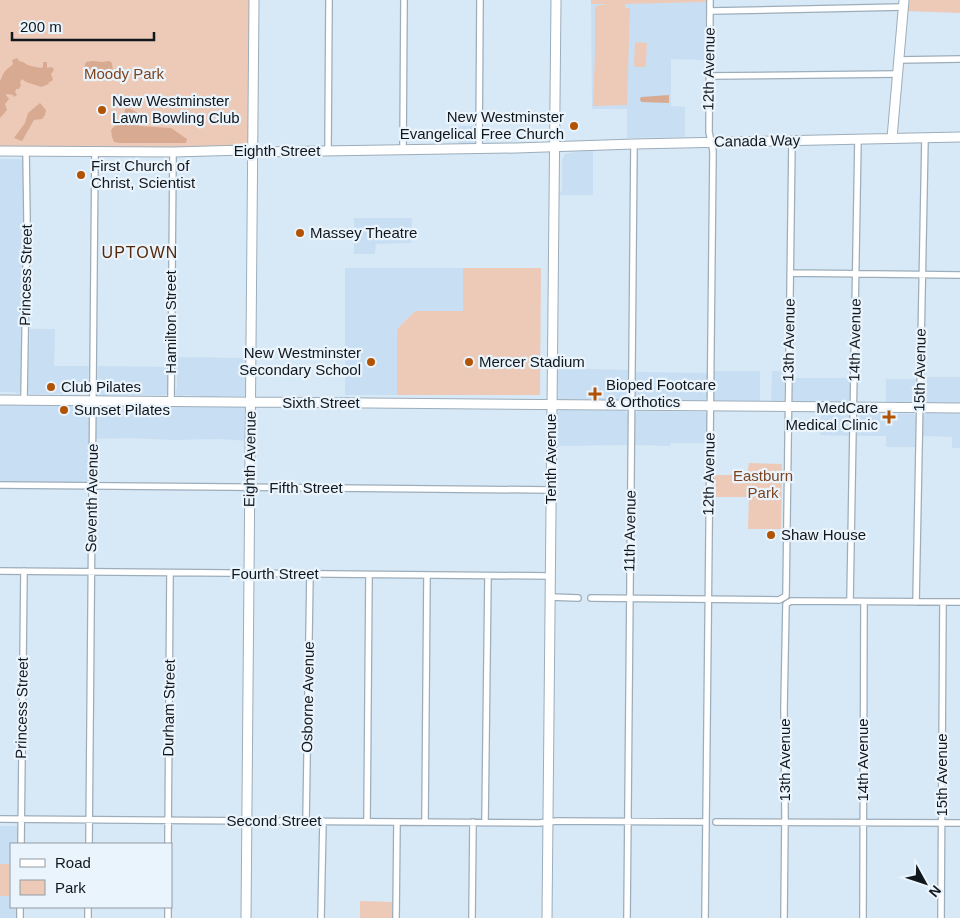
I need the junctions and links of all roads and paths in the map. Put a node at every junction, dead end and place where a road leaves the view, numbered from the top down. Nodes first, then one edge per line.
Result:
1 (254, 0) edge
2 (329, 0) edge
3 (404, 0) edge
4 (480, 0) edge
5 (556, 0) edge
6 (710, 0) edge
7 (904, 4) edge
8 (710, 11) junction
9 (960, 59) edge
10 (898, 60) junction
11 (897, 74) junction
12 (709, 76) junction
13 (892, 138) junction
14 (925, 138) junction
15 (960, 138) edge
16 (858, 139) junction
17 (792, 141) junction
18 (711, 142) junction
19 (634, 144) junction
20 (554, 147) junction
21 (479, 149) junction
22 (328, 150) junction
23 (403, 150) junction
24 (0, 151) edge
25 (26, 151) junction
26 (95, 152) junction
27 (173, 152) junction
28 (252, 152) junction
29 (790, 273) junction
30 (856, 274) junction
31 (922, 274) junction
32 (960, 275) edge
33 (0, 400) edge
34 (24, 400) junction
35 (93, 400) junction
36 (171, 401) junction
37 (251, 402) junction
38 (552, 405) junction
39 (632, 406) junction
40 (710, 406) junction
41 (788, 407) junction
42 (853, 408) junction
43 (920, 408) junction
44 (960, 408) edge
45 (0, 485) edge
46 (92, 486) junction
47 (250, 487) junction
48 (551, 490) junction
49 (0, 571) edge
50 (24, 571) junction
51 (91, 572) junction
52 (170, 573) junction
53 (248, 573) junction
54 (310, 574) junction
55 (369, 574) junction
56 (427, 575) junction
57 (488, 576) junction
58 (550, 576) junction
59 (550, 597) junction
60 (578, 598) dead end
61 (591, 598) dead end
62 (629, 598) junction
63 (708, 600) junction
64 (785, 601) junction
65 (850, 601) junction
66 (864, 602) junction
67 (916, 602) junction
68 (942, 602) junction
69 (960, 602) edge
70 (0, 819) edge
71 (21, 819) junction
72 (89, 820) junction
73 (168, 820) junction
74 (246, 820) junction
75 (306, 821) junction
76 (323, 821) junction
77 (367, 822) junction
78 (397, 822) junction
79 (425, 822) junction
80 (473, 822) junction
81 (485, 822) junction
82 (548, 822) junction
83 (628, 822) junction
84 (706, 822) junction
85 (716, 822) dead end
86 (785, 822) junction
87 (864, 823) junction
88 (942, 823) junction
89 (960, 823) edge
90 (21, 843) edge
91 (89, 843) edge
92 (168, 843) edge
93 (246, 918) edge
94 (321, 918) edge
95 (396, 918) edge
96 (472, 918) edge
97 (547, 918) edge
98 (627, 918) edge
99 (705, 918) edge
100 (784, 918) edge
101 (863, 918) edge
102 (941, 918) edge

1 - 28 street, Eighth Avenue
2 - 22 street
3 - 23 street
4 - 21 street
5 - 20 street, Tenth Avenue
6 - 8 street, 12th Avenue
7 - 8 street
7 - 10 street
8 - 12 street, 12th Avenue
9 - 10 street
10 - 11 street
11 - 12 street
11 - 13 street
12 - 18 street, 12th Avenue
13 - 14 street, Canada Way
13 - 16 street, Canada Way
14 - 15 street, Canada Way
14 - 31 street, 15th Avenue
16 - 17 street, Canada Way
16 - 30 street, 14th Avenue
17 - 18 street, Canada Way
17 - 29 street, 13th Avenue
18 - 19 street, Canada Way
18 - 40 street, 12th Avenue
19 - 20 street, Canada Way
19 - 39 street, 11th Avenue
20 - 21 street, Eighth Street
20 - 38 street, Tenth Avenue
21 - 23 street, Eighth Street
22 - 23 street, Eighth Street
22 - 28 street, Eighth Street
24 - 25 street, Eighth Street
25 - 26 street, Eighth Street
25 - 34 street, Princess Street
26 - 27 street, Eighth Street
26 - 35 street, Seventh Avenue
27 - 28 street, Eighth Street
27 - 36 street, Hamilton Street
28 - 37 street, Eighth Avenue
29 - 30 street
29 - 41 street, 13th Avenue
30 - 31 street
30 - 42 street, 14th Avenue
31 - 32 street
31 - 43 street, 15th Avenue
33 - 34 street, Sixth Street
34 - 35 street, Sixth Street
35 - 36 street, Sixth Street
35 - 46 street, Seventh Avenue
36 - 37 street, Sixth Street
37 - 38 street, Sixth Street
37 - 47 street, Eighth Avenue
38 - 39 street, Sixth Street
38 - 48 street, Tenth Avenue
39 - 40 street, Sixth Street
39 - 62 street, 11th Avenue
40 - 41 street, Sixth Street
40 - 63 street, 12th Avenue
41 - 42 street, Sixth Street
41 - 64 street, 13th Avenue
42 - 43 street, Sixth Street
42 - 65 street, 14th Avenue
43 - 44 street, Sixth Street
43 - 67 street, 15th Avenue
45 - 46 street, Fifth Street
46 - 47 street, Fifth Street
46 - 51 street, Seventh Avenue
47 - 48 street, Fifth Street
47 - 53 street, Eighth Avenue
48 - 58 street, Tenth Avenue
49 - 50 street, Fourth Street
50 - 51 street, Fourth Street
50 - 71 street, Princess Street
51 - 52 street, Fourth Street
51 - 72 street, Seventh Avenue
52 - 53 street, Fourth Street
52 - 73 street, Durham Street
53 - 54 street, Fourth Street
53 - 74 street, Eighth Avenue
54 - 55 street, Fourth Street
54 - 75 street, Osborne Avenue
55 - 56 street, Fourth Street
55 - 77 street
56 - 57 street, Fourth Street
56 - 79 street
57 - 58 street, Fourth Street
57 - 81 street
58 - 59 street, Tenth Avenue
59 - 60 street
59 - 82 street, Tenth Avenue
61 - 62 street
62 - 63 street
62 - 83 street, 11th Avenue
63 - 64 street
63 - 84 street, 12th Avenue
64 - 65 street
64 - 86 street, 13th Avenue
65 - 66 street
66 - 67 street
66 - 87 street, 14th Avenue
67 - 68 street
68 - 69 street
68 - 88 street, 15th Avenue
70 - 71 street, Second Street
71 - 72 street, Second Street
71 - 90 street, Princess Street
72 - 73 street, Second Street
72 - 91 street, Seventh Avenue
73 - 74 street, Second Street
73 - 92 street, Durham Street
74 - 75 street, Second Street
74 - 93 street, Eighth Avenue
75 - 76 street, Second Street
76 - 77 street, Second Street
76 - 94 street
77 - 78 street, Second Street
78 - 79 street, Second Street
78 - 95 street
79 - 80 street, Second Street
80 - 81 street, Second Street
80 - 96 street
81 - 82 street, Second Street
82 - 83 street, Second Street
82 - 97 street, Tenth Avenue
83 - 84 street, Second Street
83 - 98 street, 11th Avenue
84 - 99 street, 12th Avenue
85 - 86 street
86 - 87 street
86 - 100 street, 13th Avenue
87 - 88 street
87 - 101 street, 14th Avenue
88 - 89 street
88 - 102 street, 15th Avenue

